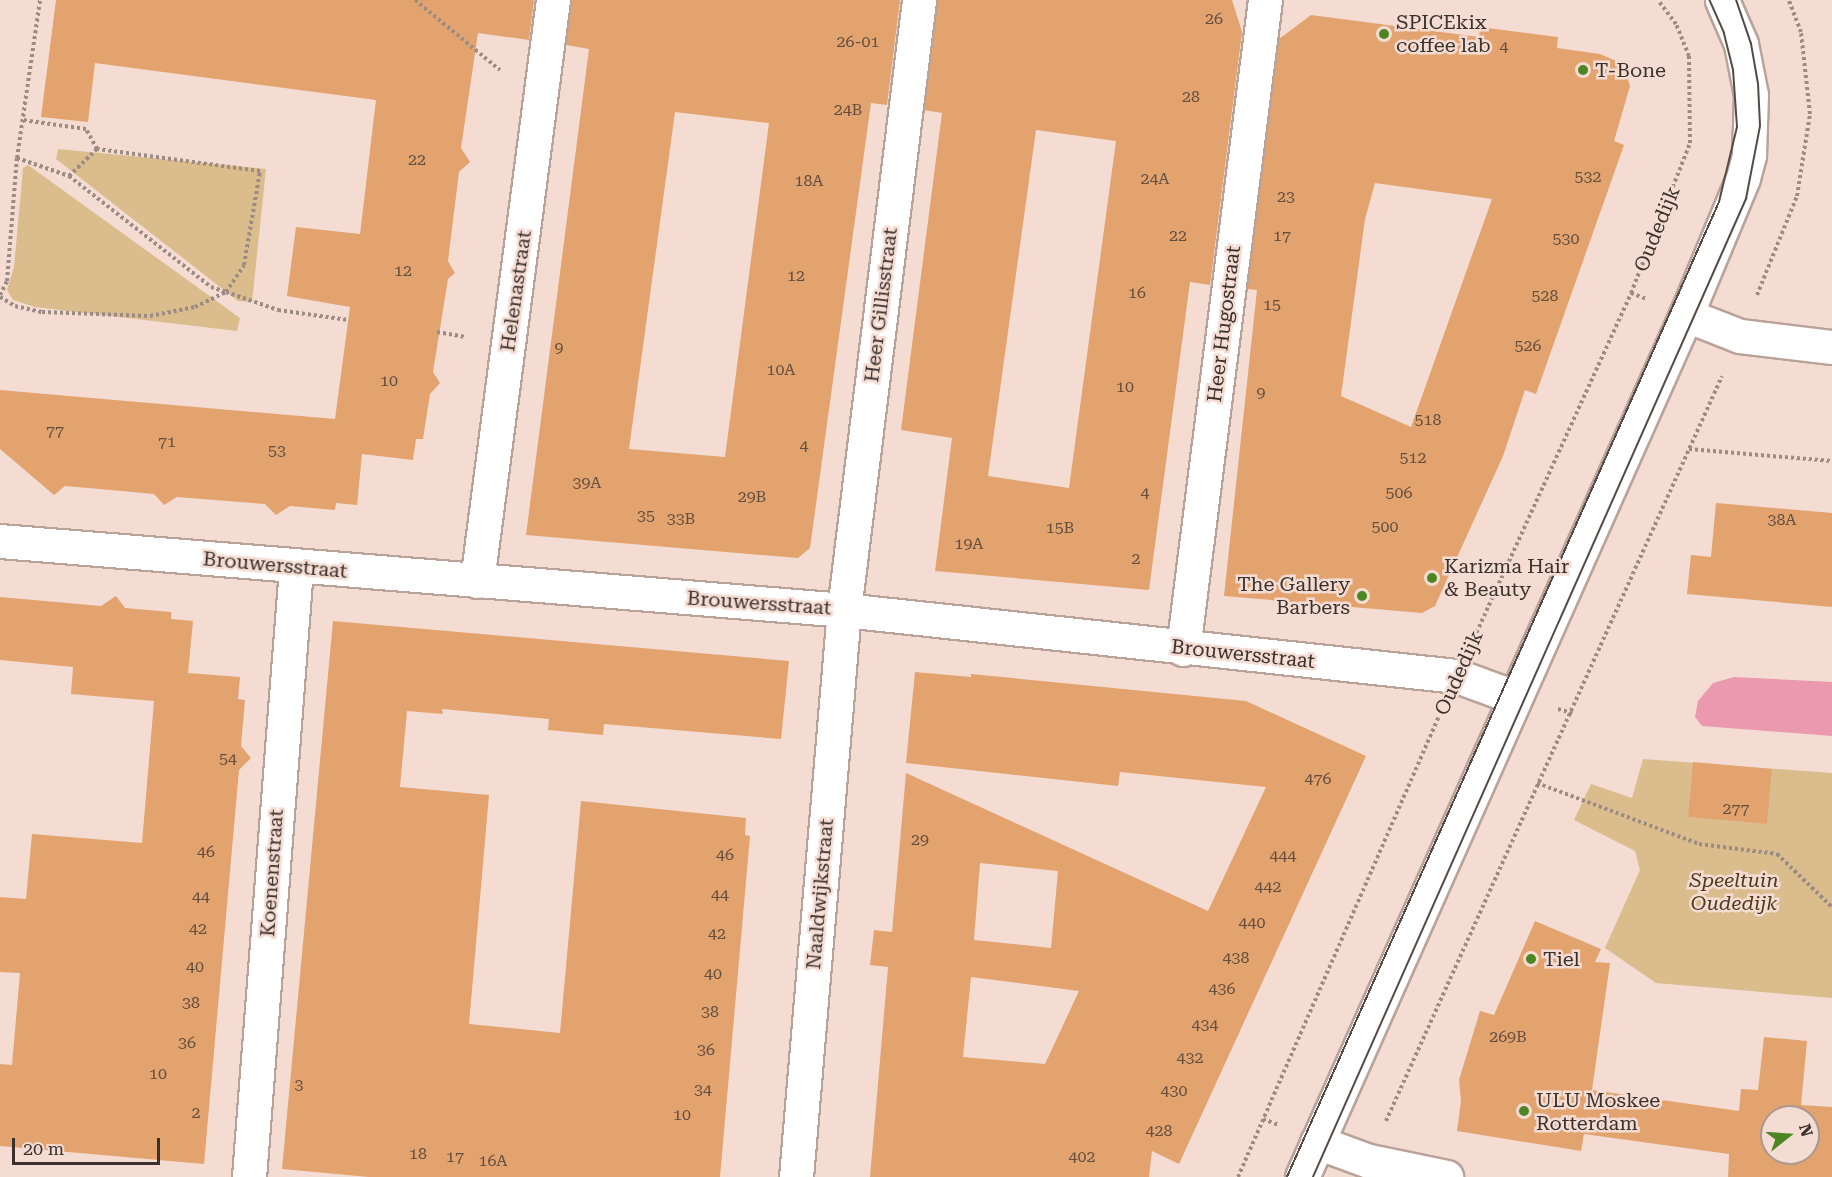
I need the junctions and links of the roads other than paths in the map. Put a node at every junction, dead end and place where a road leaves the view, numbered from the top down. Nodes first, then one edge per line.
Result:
1 (554, 0) edge
2 (919, 0) edge
3 (1265, 0) edge
4 (1722, 0) edge
5 (1686, 315) junction
6 (1832, 346) edge
7 (0, 541) edge
8 (296, 568) junction
9 (477, 581) junction
10 (844, 610) junction
11 (1183, 649) junction
12 (1514, 697) junction
13 (1317, 1142) junction
14 (249, 1177) edge
15 (796, 1177) edge
16 (1302, 1177) edge
17 (1446, 1177) edge

1 - 9 street, Helenastraat
2 - 10 street, Heer Gillisstraat
3 - 11 street, Heer Hugostraat
4 - 5 street
5 - 6 street
5 - 12 street
7 - 8 street, Brouwersstraat
8 - 9 street, Brouwersstraat
8 - 14 street, Koenenstraat
9 - 10 street, Brouwersstraat
10 - 11 street, Brouwersstraat
10 - 15 street, Naaldwijkstraat
11 - 12 street, Brouwersstraat
12 - 13 street
13 - 16 street
13 - 17 street

